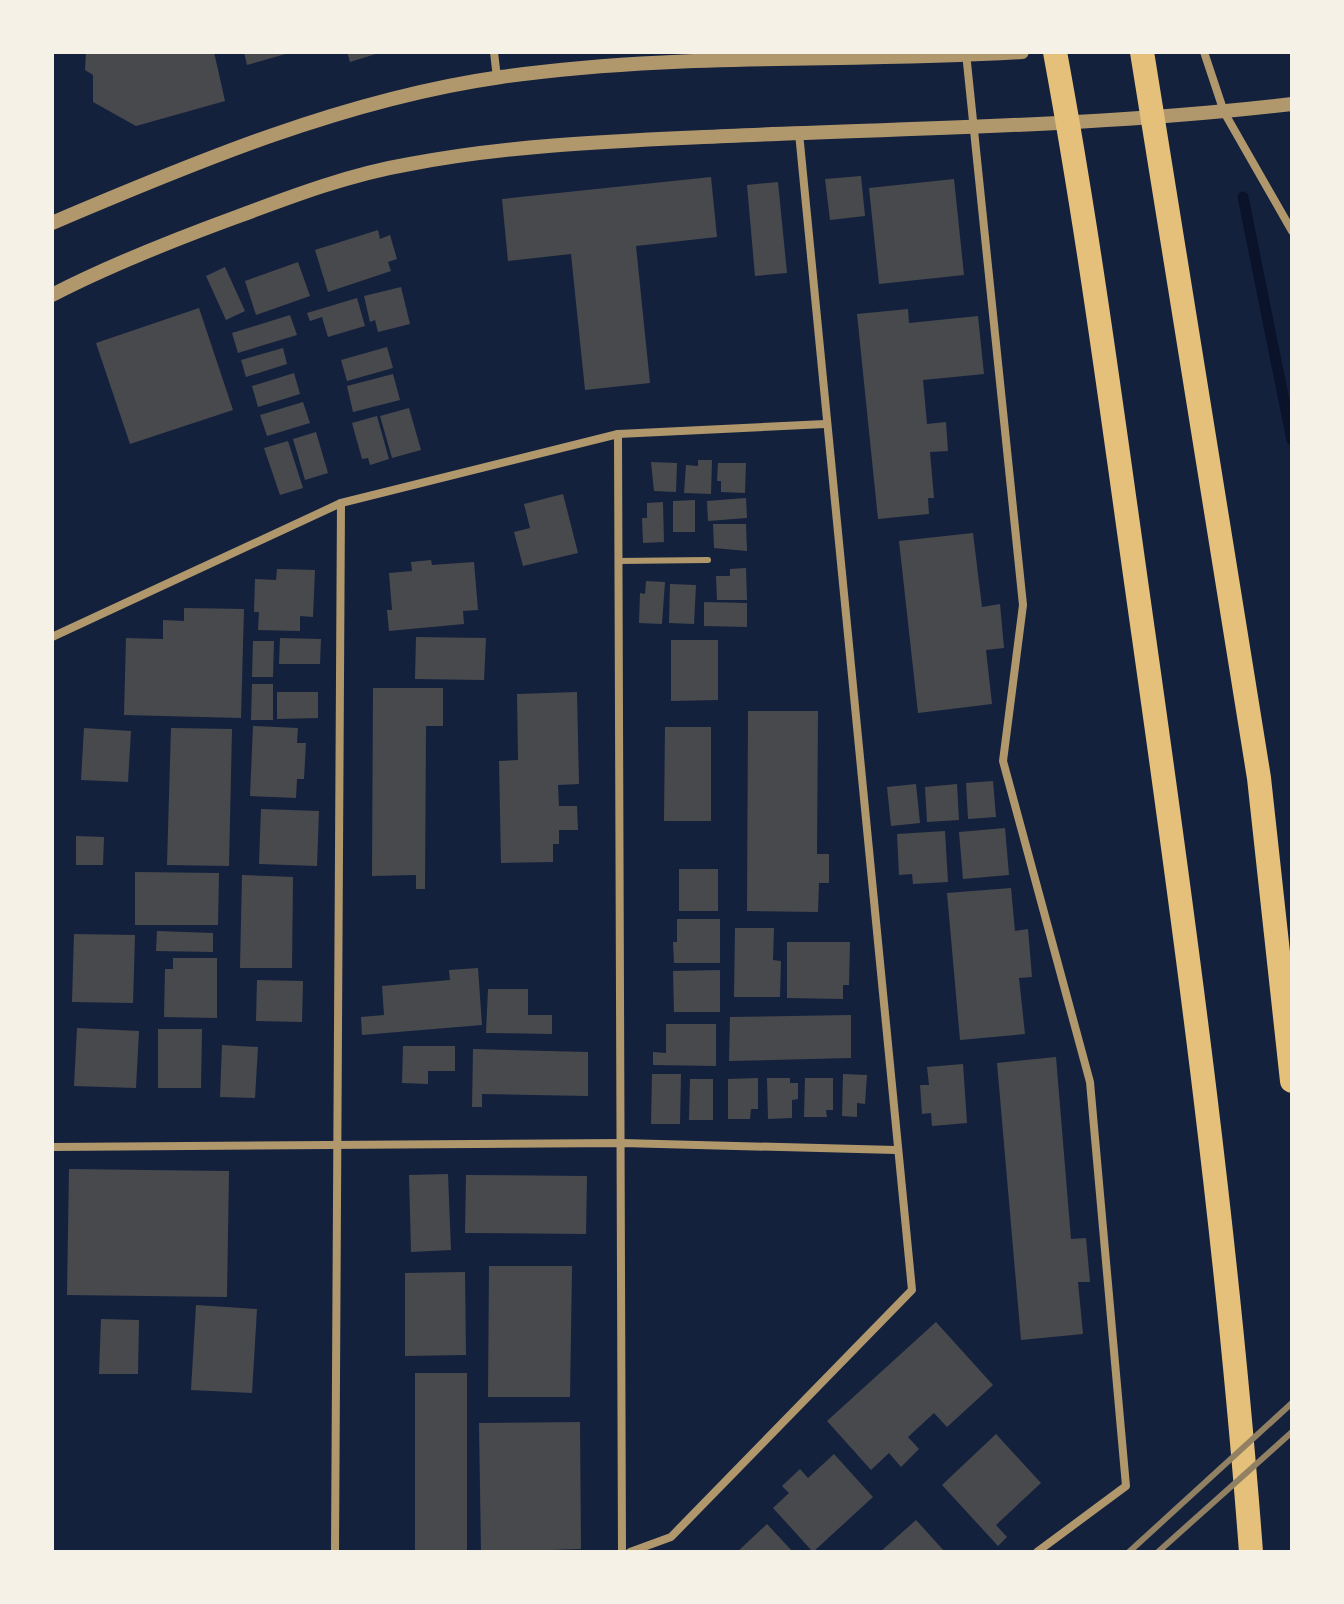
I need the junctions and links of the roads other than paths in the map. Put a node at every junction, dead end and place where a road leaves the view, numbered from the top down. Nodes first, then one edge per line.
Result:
1 (494, 52) edge
2 (1022, 52) edge
3 (1055, 52) edge
4 (1142, 52) edge
5 (1204, 52) edge
6 (966, 54) edge
7 (497, 78) junction
8 (1292, 104) edge
9 (1224, 112) junction
10 (975, 126) junction
11 (799, 133) junction
12 (52, 223) edge
13 (1292, 231) edge
14 (52, 295) edge
15 (825, 424) junction
16 (618, 434) junction
17 (341, 503) junction
18 (708, 560) dead end
19 (618, 561) junction
20 (52, 637) edge
21 (1292, 1081) edge
22 (335, 1143) junction
23 (622, 1143) junction
24 (52, 1147) edge
25 (896, 1150) junction
26 (335, 1552) edge
27 (622, 1552) edge
28 (630, 1552) edge
29 (1037, 1552) edge
30 (1251, 1552) edge

1 - 7 street
2 - 6 street
3 - 30 highway
4 - 21 highway
5 - 9 street
6 - 7 street
6 - 10 street
7 - 12 street
8 - 9 street
9 - 10 street
9 - 13 street
10 - 11 street
10 - 29 street
11 - 14 street
11 - 15 street
15 - 16 street
15 - 25 street
16 - 17 street
16 - 19 street
17 - 20 street
17 - 22 street
18 - 19 lane
19 - 23 street
22 - 23 street
22 - 24 street
22 - 26 street
23 - 25 street
23 - 27 street
25 - 28 street

